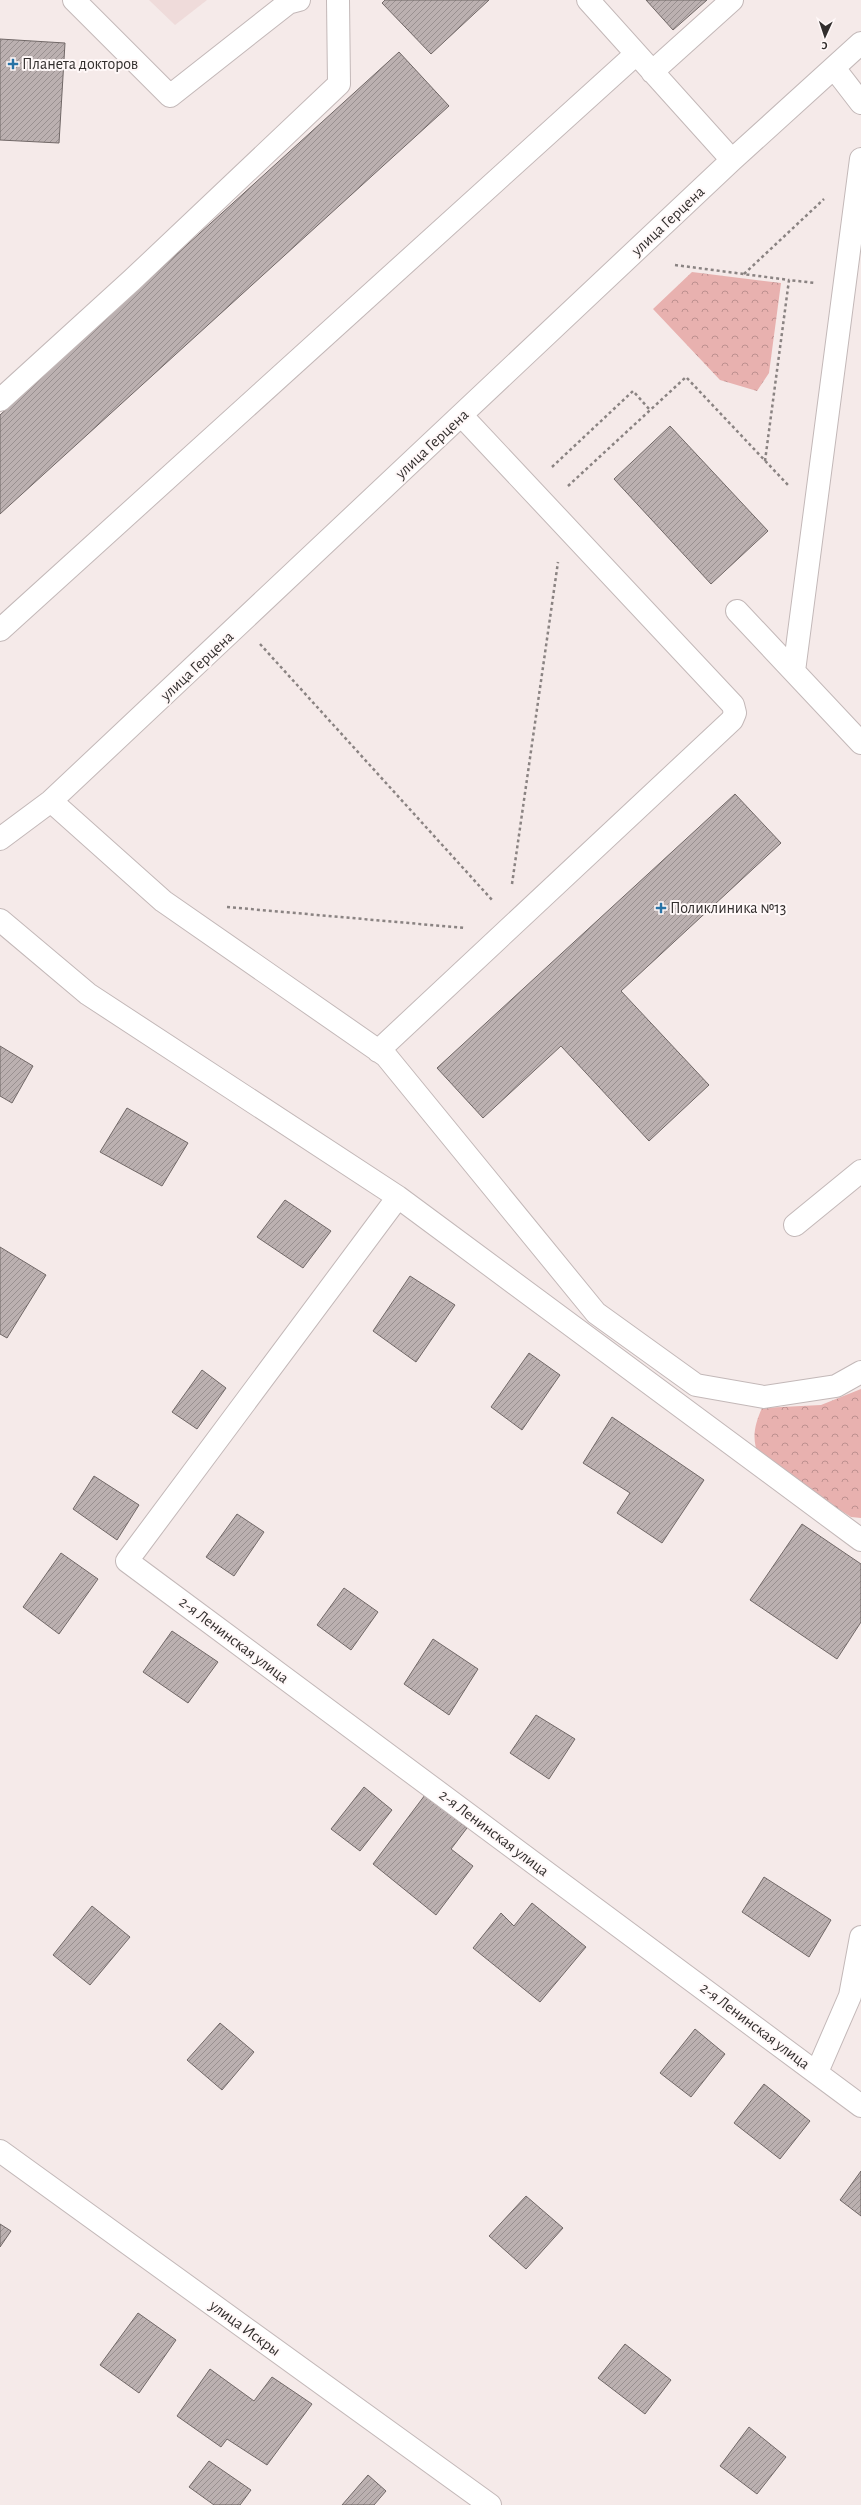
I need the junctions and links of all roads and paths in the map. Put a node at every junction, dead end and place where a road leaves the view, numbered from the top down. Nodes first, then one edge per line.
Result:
1 (74, 0) edge
2 (298, 0) edge
3 (338, 0) edge
4 (588, 0) edge
5 (732, 0) edge
6 (861, 43) edge
7 (636, 54) junction
8 (834, 68) junction
9 (652, 72) junction
10 (861, 103) edge
11 (861, 159) edge
12 (732, 160) junction
13 (858, 182) junction
14 (675, 265) dead end
15 (744, 274) junction
16 (789, 280) junction
17 (844, 287) junction
18 (0, 400) edge
19 (650, 410) junction
20 (462, 416) junction
21 (765, 462) junction
22 (555, 473) dead end
23 (564, 482) dead end
24 (568, 486) junction
25 (571, 490) dead end
26 (815, 514) junction
27 (563, 524) junction
28 (737, 612) dead end
29 (242, 624) junction
30 (0, 630) edge
31 (794, 671) junction
32 (861, 743) edge
33 (51, 801) junction
34 (0, 839) edge
35 (225, 907) dead end
36 (0, 920) edge
37 (510, 920) junction
38 (468, 928) dead end
39 (378, 1051) junction
40 (861, 1171) edge
41 (398, 1197) junction
42 (795, 1225) dead end
43 (861, 1372) edge
44 (861, 1540) edge
45 (861, 1937) edge
46 (817, 2072) junction
47 (861, 2106) edge
48 (0, 2151) edge
49 (490, 2505) edge

1 - 2 street
3 - 18 street
4 - 7 street
5 - 9 street
6 - 8 street, улица Герцена
7 - 9 street
7 - 30 street
8 - 10 street
8 - 12 street, улица Герцена
9 - 12 street
11 - 13 street
12 - 20 street, улица Герцена
13 - 15 path
13 - 17 street
14 - 15 path
15 - 16 path
16 - 17 path
16 - 21 path
17 - 26 street
19 - 21 path
19 - 22 path
19 - 24 path
20 - 27 street
20 - 29 street, улица Герцена
21 - 26 path
23 - 24 path
24 - 25 path
26 - 31 street
27 - 37 path
27 - 37 street
28 - 31 street
29 - 33 street, улица Герцена
29 - 37 path
31 - 32 street
33 - 34 street, улица Герцена
33 - 39 street
35 - 38 path
36 - 41 street
37 - 39 street
39 - 43 street
40 - 42 street
41 - 44 street
41 - 46 street, 2-я Ленинская улица
45 - 46 street
46 - 47 street, 2-я Ленинская улица
48 - 49 street, улица Искры

